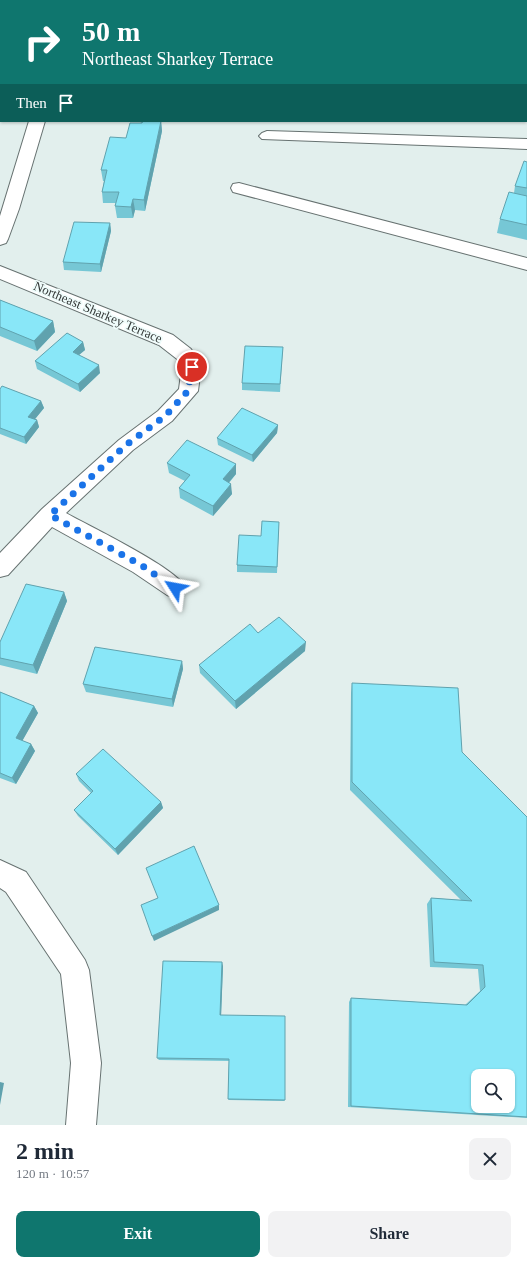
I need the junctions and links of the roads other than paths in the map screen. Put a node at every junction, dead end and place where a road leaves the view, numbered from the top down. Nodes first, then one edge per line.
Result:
1 (37, 122) edge
2 (267, 136) dead end
3 (527, 144) edge
4 (239, 188) dead end
5 (7, 198) edge
6 (0, 239) edge
7 (527, 264) edge
8 (0, 272) edge
9 (50, 515) junction
10 (0, 568) edge
11 (175, 588) dead end
12 (0, 873) edge
13 (81, 1125) edge

1 - 5 street
2 - 3 street
4 - 7 street
5 - 6 street
8 - 9 street, Northeast Sharkey Terrace
9 - 10 street, Northeast Sharkey Terrace
9 - 11 street
12 - 13 street

